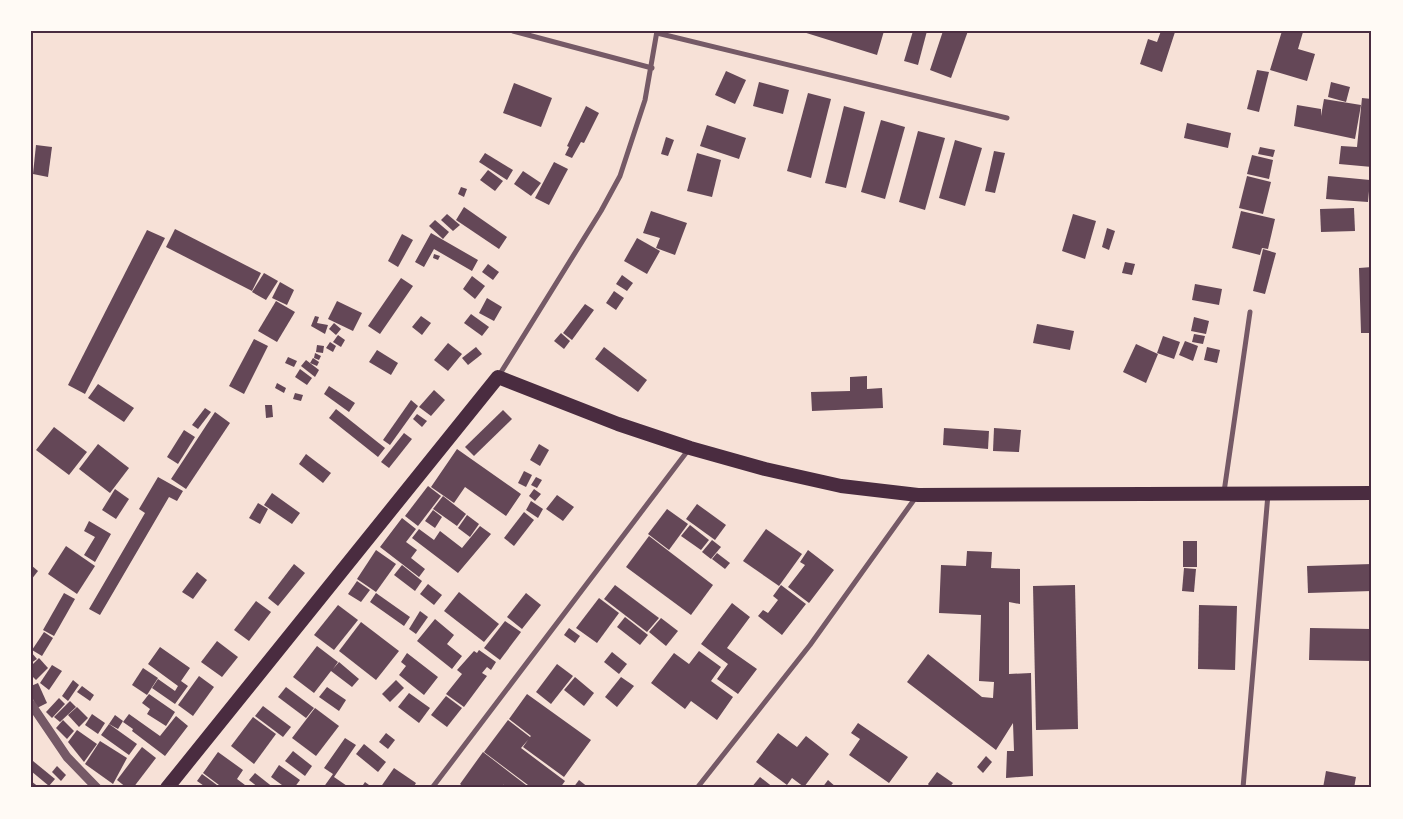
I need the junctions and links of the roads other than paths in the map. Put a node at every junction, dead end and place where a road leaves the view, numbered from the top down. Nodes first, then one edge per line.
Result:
1 (513, 31) edge
2 (657, 32) edge
3 (652, 68) junction
4 (1006, 118) dead end
5 (1250, 312) dead end
6 (498, 377) junction
7 (690, 448) junction
8 (1224, 493) junction
9 (1268, 493) junction
10 (1372, 493) edge
11 (918, 495) junction
12 (31, 704) edge
13 (98, 788) edge
14 (167, 788) edge
15 (432, 788) edge
16 (697, 788) edge
17 (1244, 788) edge

1 - 3 street
2 - 3 street
2 - 4 street
3 - 6 street
5 - 8 street
6 - 7 highway
6 - 14 highway
7 - 11 highway
7 - 15 street
8 - 9 highway
8 - 11 highway
9 - 10 highway
9 - 17 street
11 - 16 street
12 - 13 street

